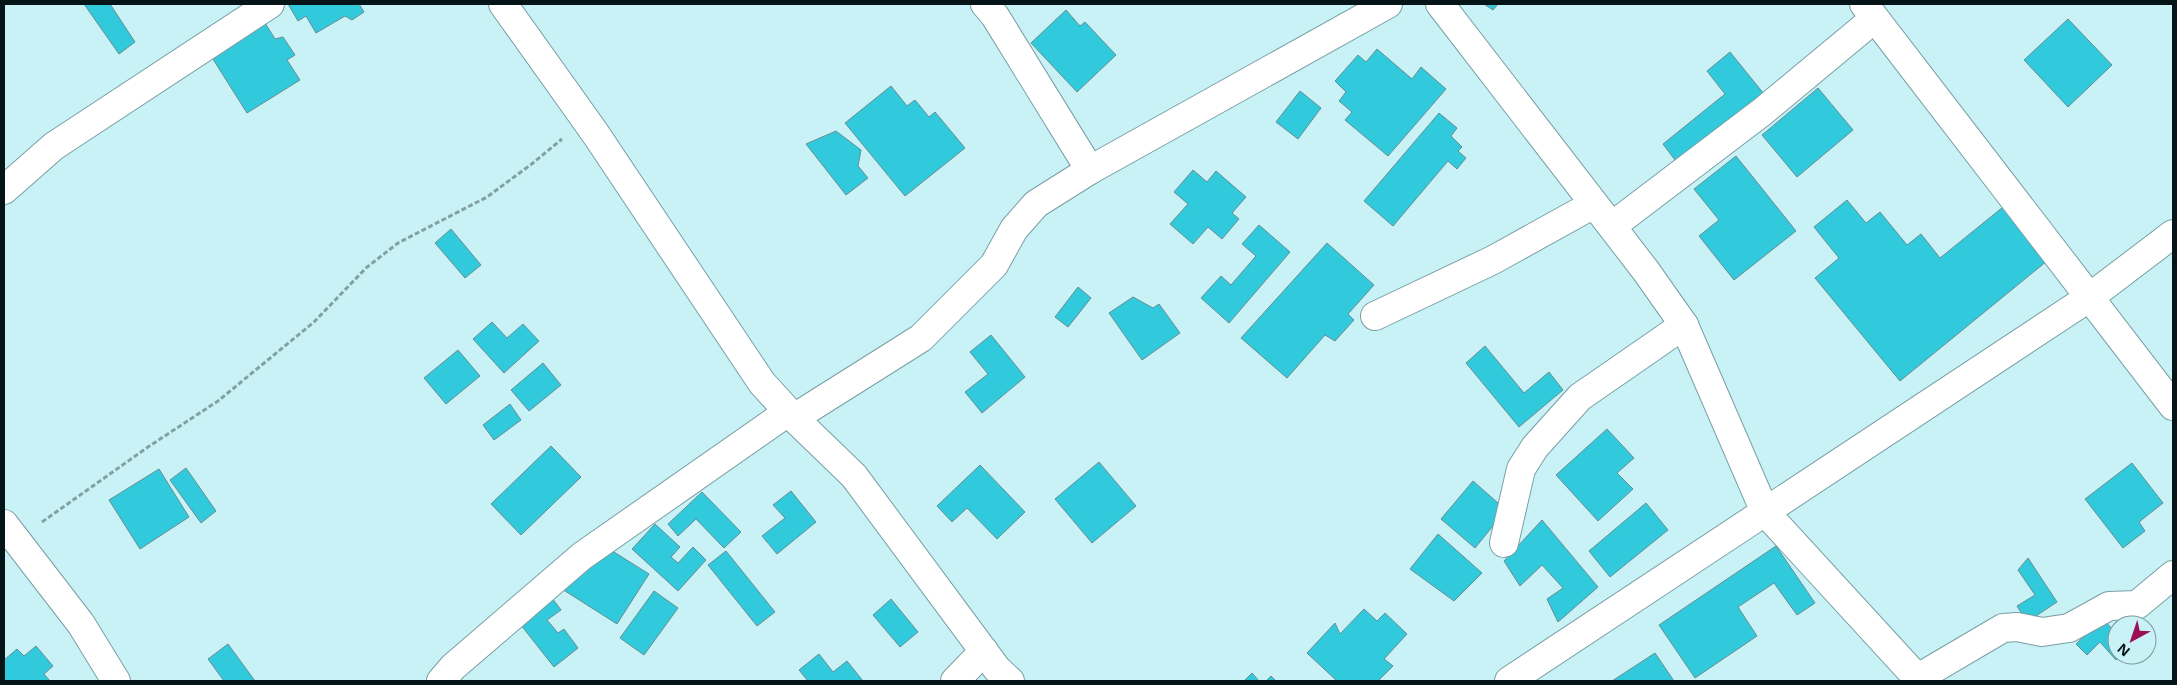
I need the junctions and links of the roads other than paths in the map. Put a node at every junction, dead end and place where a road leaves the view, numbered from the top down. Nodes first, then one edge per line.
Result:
1 (270, 4) edge
2 (503, 4) edge
3 (985, 4) edge
4 (1388, 4) edge
5 (1440, 4) edge
6 (1869, 11) edge
7 (1090, 170) junction
8 (4, 190) edge
9 (1594, 204) junction
10 (1612, 226) junction
11 (2173, 234) edge
12 (2090, 297) junction
13 (1375, 316) dead end
14 (1684, 325) junction
15 (2173, 406) edge
16 (791, 415) junction
17 (1765, 512) junction
18 (10, 531) edge
19 (1504, 543) dead end
20 (2173, 575) edge
21 (984, 651) junction
22 (1919, 679) edge
23 (116, 681) edge
24 (441, 681) edge
25 (955, 681) edge
26 (1010, 681) edge
27 (1508, 681) edge

1 - 8 street
2 - 16 street
3 - 7 street
4 - 7 street
5 - 9 street
6 - 10 street
6 - 12 street
7 - 16 street
9 - 10 street
9 - 13 street
10 - 14 street
11 - 12 street
12 - 15 street
12 - 17 street
14 - 17 street
14 - 19 street
16 - 21 street
16 - 24 street
17 - 22 street
17 - 27 street
18 - 23 street
20 - 22 street
21 - 25 street
21 - 26 street

